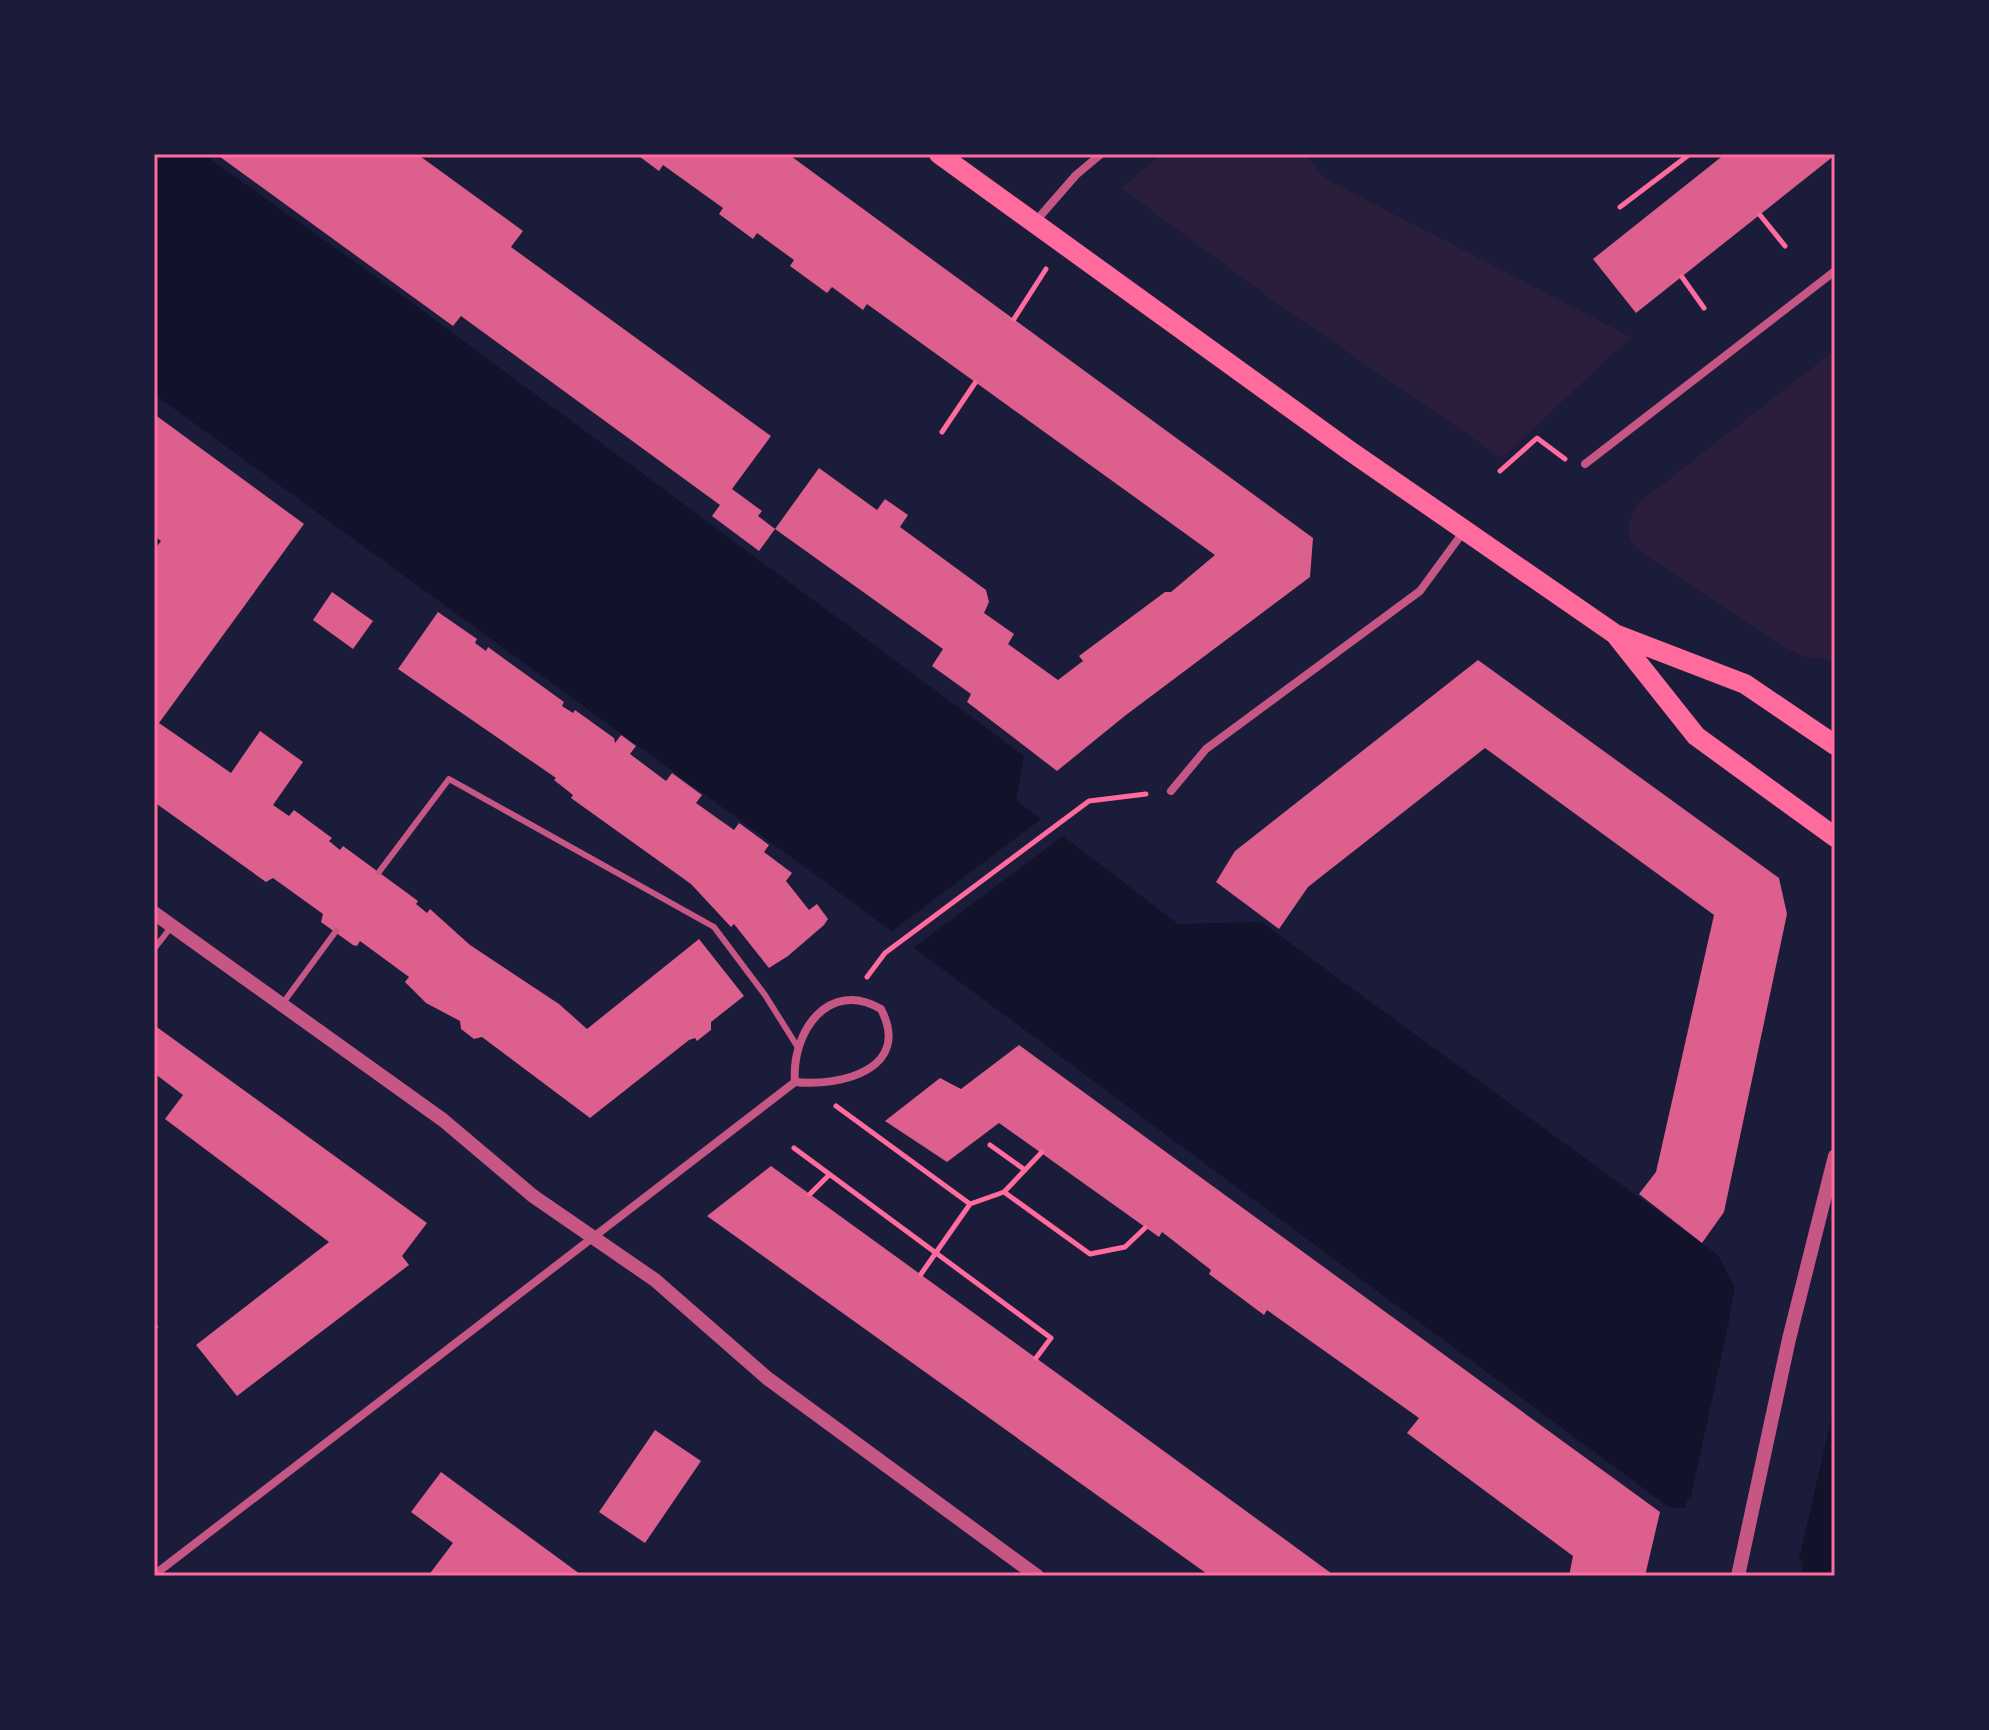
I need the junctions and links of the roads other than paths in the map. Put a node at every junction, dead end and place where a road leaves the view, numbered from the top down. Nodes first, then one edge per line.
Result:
1 (939, 154) edge
2 (1101, 154) edge
3 (1033, 223) junction
4 (1835, 271) edge
5 (1585, 464) road end
6 (1464, 530) junction
7 (1615, 634) junction
8 (1835, 745) edge
9 (1171, 791) road end
10 (1835, 837) edge
11 (379, 872) dead end
12 (154, 913) edge
13 (172, 926) junction
14 (336, 931) dead end
15 (154, 949) edge
16 (281, 1005) junction
17 (797, 1046) junction
18 (795, 1082) junction
19 (1835, 1156) edge
20 (592, 1237) junction
21 (154, 1575) edge
22 (1037, 1576) edge
23 (1738, 1576) edge

1 - 3 main road
2 - 3 street
3 - 6 main road
4 - 5 street
6 - 7 main road
6 - 9 street
7 - 8 main road
7 - 10 main road
11 - 17 lane
12 - 13 street
13 - 15 lane
13 - 16 street
14 - 16 lane
16 - 20 street
17 - 18 street
17 - 18 street
18 - 20 street
19 - 23 street
20 - 21 street
20 - 22 street

